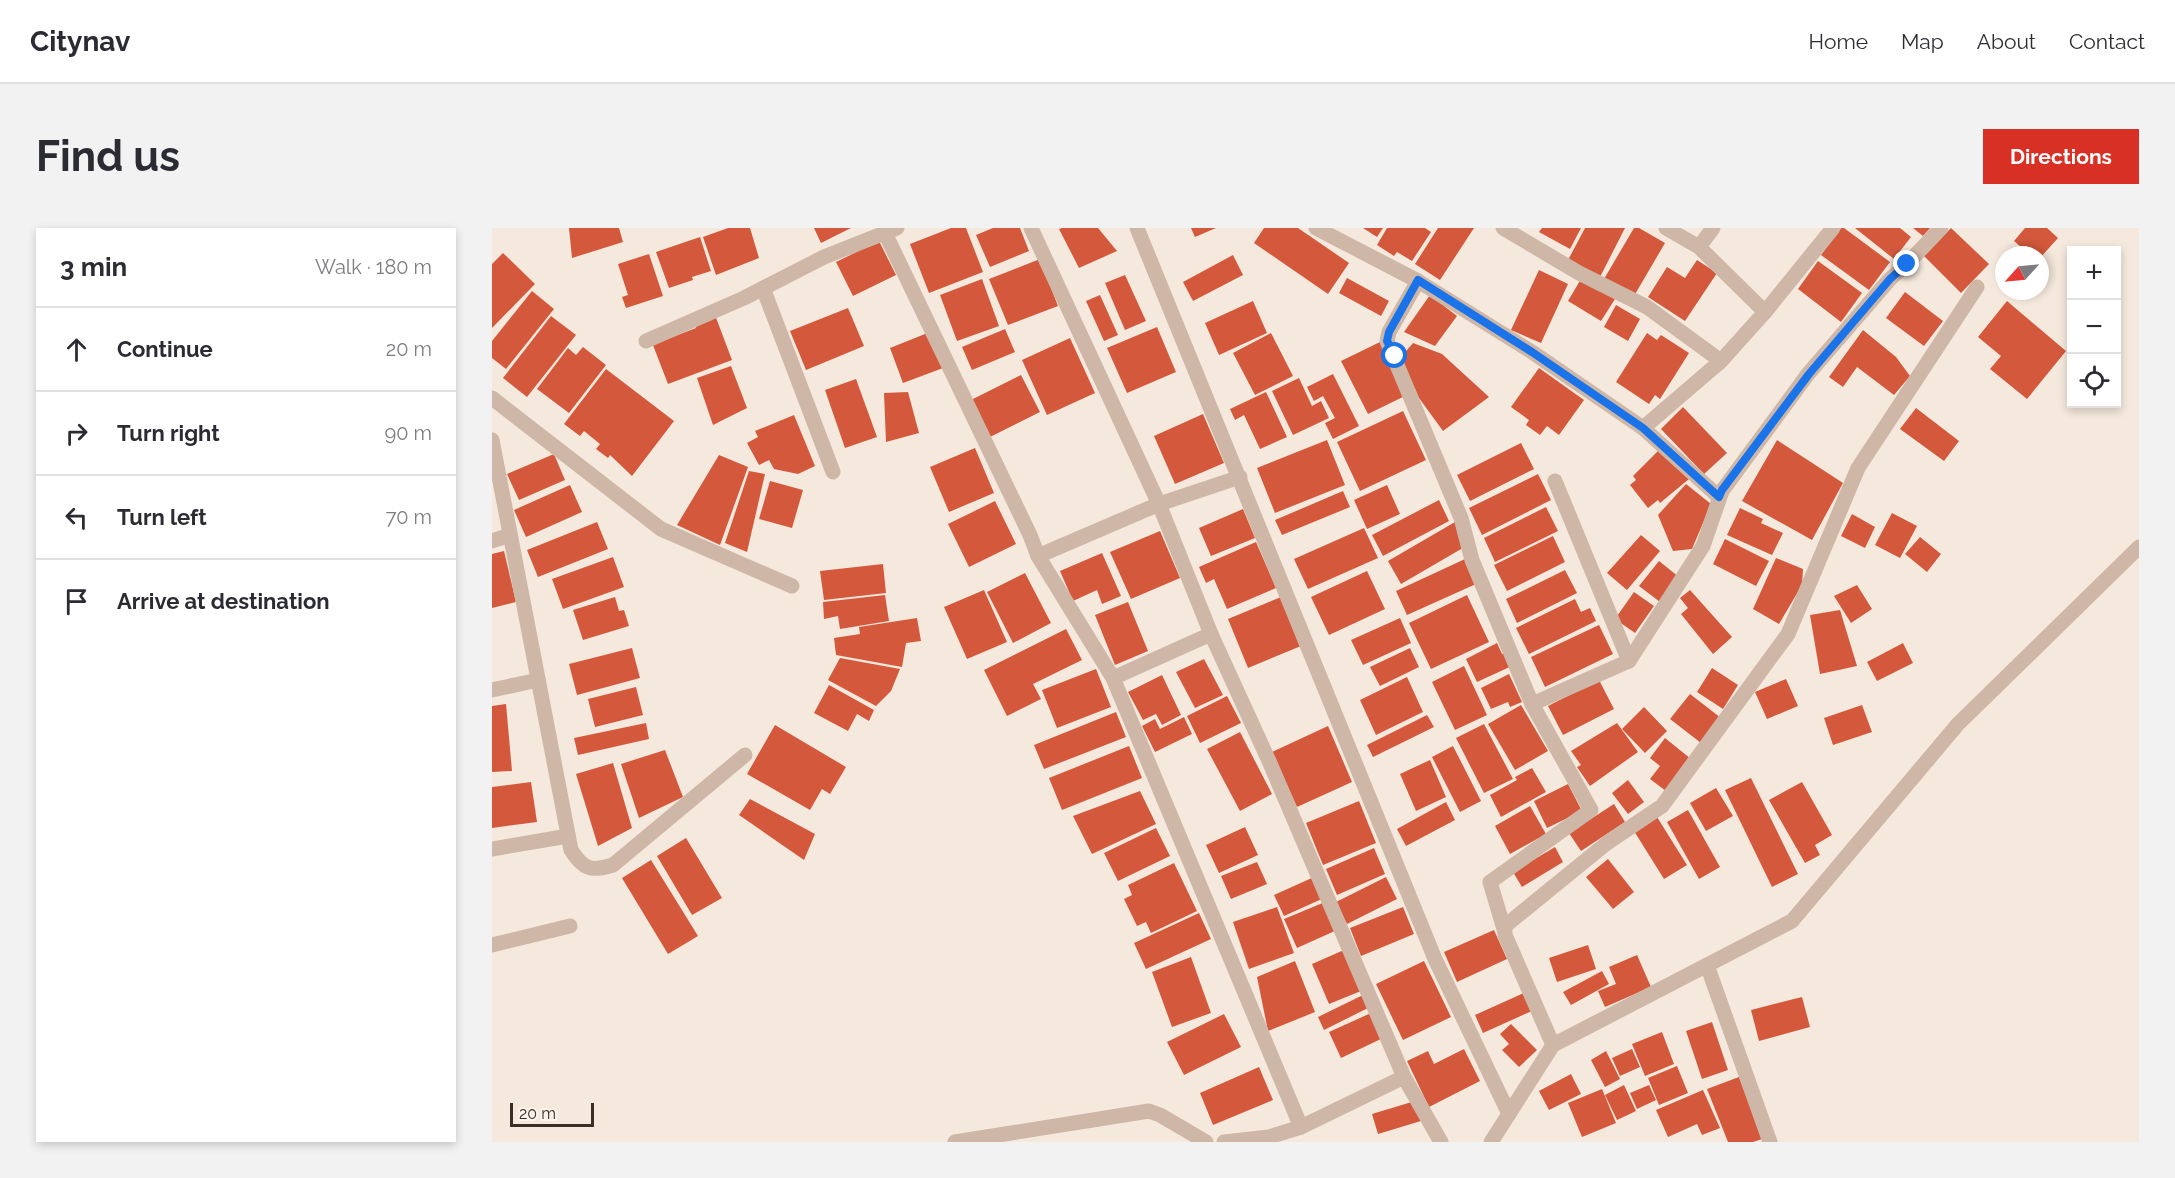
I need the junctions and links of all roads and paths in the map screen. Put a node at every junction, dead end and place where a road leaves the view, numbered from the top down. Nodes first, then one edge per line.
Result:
1 (1031, 228) edge
2 (1137, 228) edge
3 (1316, 228) edge
4 (1503, 228) edge
5 (1666, 228) edge
6 (1713, 228) edge
7 (1833, 228) edge
8 (1941, 228) edge
9 (891, 230) edge
10 (1699, 247) junction
11 (1418, 280) junction
12 (1977, 287) dead end
13 (763, 288) junction
14 (1765, 312) junction
15 (646, 341) dead end
16 (1721, 361) junction
17 (492, 398) edge
18 (1643, 428) junction
19 (492, 440) edge
20 (833, 472) dead end
21 (1240, 477) junction
22 (1555, 481) dead end
23 (1719, 497) junction
24 (1159, 504) junction
25 (510, 535) junction
26 (492, 541) edge
27 (2139, 547) edge
28 (1038, 556) junction
29 (792, 586) dead end
30 (1211, 634) junction
31 (1629, 661) junction
32 (1113, 678) junction
33 (538, 680) junction
34 (492, 690) edge
35 (1532, 704) junction
36 (745, 755) dead end
37 (568, 836) junction
38 (492, 849) edge
39 (570, 926) dead end
40 (1504, 929) junction
41 (492, 945) edge
42 (1707, 965) junction
43 (1553, 1045) junction
44 (1404, 1077) junction
45 (1509, 1114) junction
46 (1301, 1127) junction
47 (1201, 1141) edge
48 (955, 1142) edge
49 (1224, 1142) edge
50 (1441, 1142) edge
51 (1491, 1142) edge
52 (1770, 1142) edge

1 - 24 street
2 - 21 street
3 - 11 street
4 - 16 street
5 - 10 street
6 - 10 street
7 - 14 street
8 - 23 street
9 - 13 street
9 - 28 street
10 - 14 street
11 - 18 street
11 - 35 street
12 - 40 street
13 - 15 street
13 - 20 street
14 - 16 street
16 - 18 street
17 - 29 street
18 - 23 street
19 - 25 street
21 - 24 street
21 - 45 street
22 - 31 street
23 - 31 street
24 - 28 street
24 - 30 street
25 - 26 street
25 - 33 street
27 - 42 street
28 - 32 street
30 - 32 street
30 - 44 street
31 - 35 street
32 - 46 street
33 - 34 street
33 - 37 street
35 - 40 street
36 - 37 street
37 - 38 street
39 - 41 street
40 - 43 street
42 - 43 street
42 - 52 street
43 - 45 street
44 - 46 street
44 - 50 street
45 - 51 street
46 - 49 street
47 - 48 street

